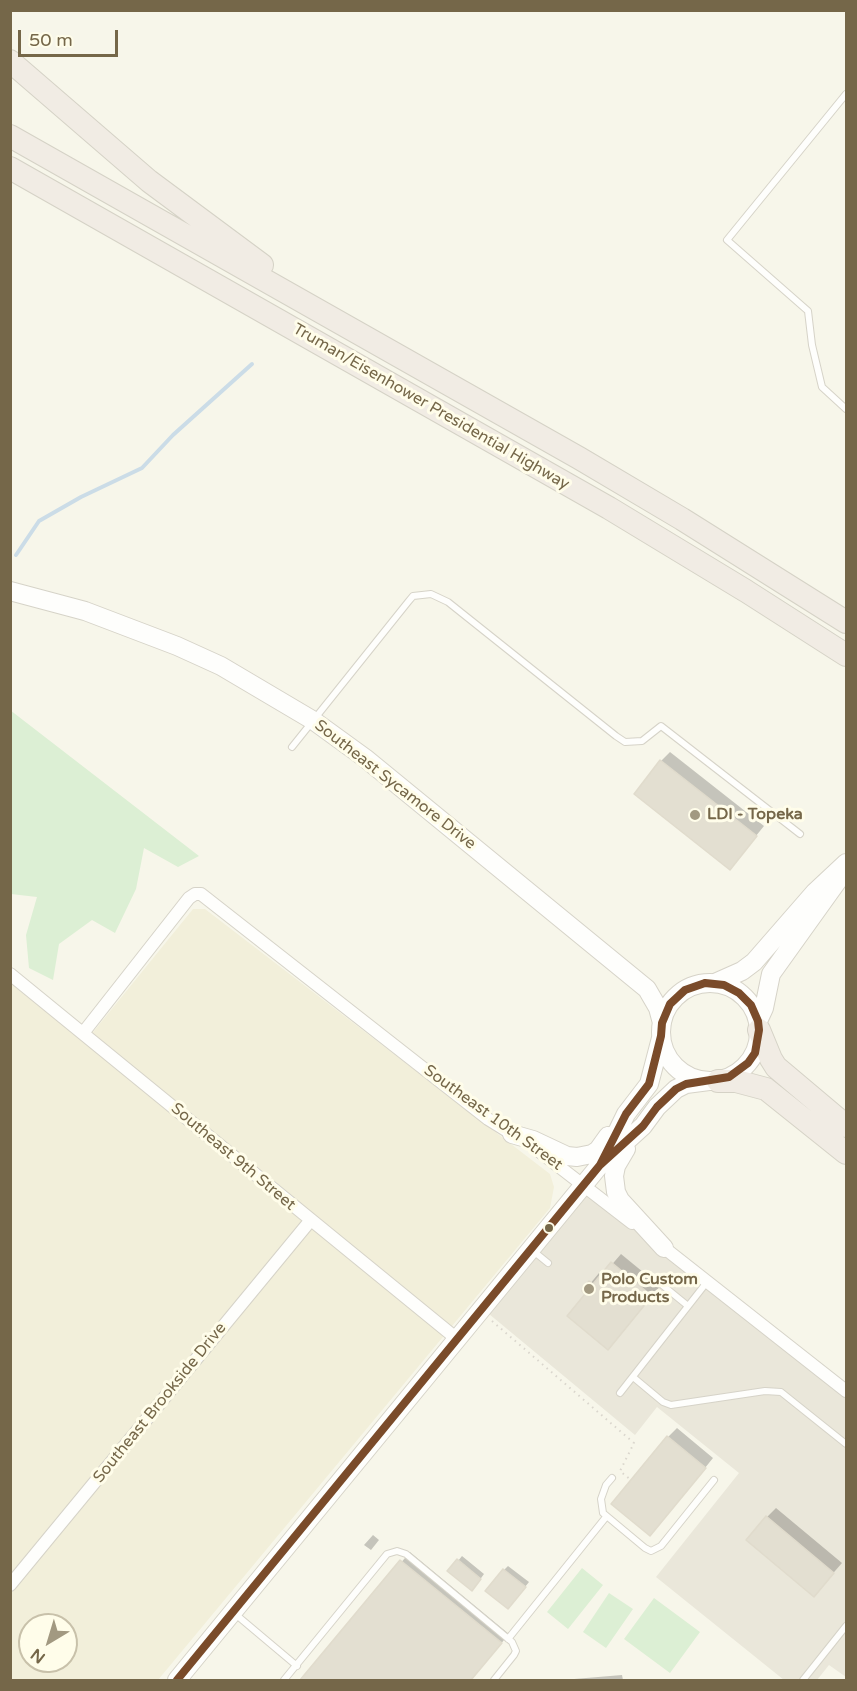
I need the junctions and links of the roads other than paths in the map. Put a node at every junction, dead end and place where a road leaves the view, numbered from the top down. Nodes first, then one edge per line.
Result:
1 (10, 61) edge
2 (846, 94) edge
3 (10, 136) edge
4 (10, 168) edge
5 (354, 330) junction
6 (846, 409) edge
7 (10, 591) edge
8 (846, 622) edge
9 (846, 655) edge
10 (314, 721) junction
11 (292, 747) dead end
12 (800, 834) dead end
13 (846, 865) edge
14 (10, 974) edge
15 (715, 983) junction
16 (759, 1025) junction
17 (662, 1030) junction
18 (83, 1033) junction
19 (714, 1081) junction
20 (626, 1114) junction
21 (643, 1126) junction
22 (846, 1126) edge
23 (512, 1134) junction
24 (846, 1153) edge
25 (600, 1165) junction
26 (584, 1185) junction
27 (310, 1221) junction
28 (664, 1248) junction
29 (531, 1249) junction
30 (548, 1263) dead end
31 (707, 1282) junction
32 (661, 1284) dead end
33 (688, 1306) junction
34 (457, 1339) junction
35 (633, 1377) junction
36 (846, 1391) edge
37 (620, 1393) dead end
38 (846, 1444) edge
39 (612, 1478) dead end
40 (714, 1480) dead end
41 (606, 1517) junction
42 (10, 1585) edge
43 (233, 1612) junction
44 (846, 1626) edge
45 (508, 1639) junction
46 (297, 1666) junction
47 (177, 1680) edge
48 (284, 1680) edge
49 (494, 1680) edge
50 (803, 1680) edge

1 - 5 highway
2 - 6 lane
3 - 5 highway, Truman/Eisenhower Presidential Highway
4 - 9 highway, Truman/Eisenhower Presidential Highway
5 - 8 highway, Truman/Eisenhower Presidential Highway
7 - 10 street, Southeast Sycamore Drive
10 - 11 lane
10 - 12 lane
10 - 17 street, Southeast Sycamore Drive
13 - 15 street
13 - 16 street
14 - 18 street, Southeast 9th Street
15 - 16 street
15 - 17 street
16 - 19 street
16 - 22 highway
17 - 19 street
17 - 20 street
18 - 23 street, Southeast 10th Street
18 - 27 street, Southeast 9th Street
19 - 21 street
19 - 24 highway
20 - 23 street
20 - 25 street
21 - 25 street
21 - 28 street
23 - 26 street, Southeast 10th Street
25 - 26 street
26 - 28 street, Southeast 10th Street
26 - 29 street
27 - 34 street, Southeast 9th Street
27 - 42 street, Southeast Brookside Drive
28 - 31 street, Southeast 10th Street
29 - 30 lane
29 - 34 street
31 - 33 lane
31 - 36 street, Southeast 10th Street
32 - 33 lane
33 - 35 lane
34 - 43 street
35 - 37 lane
35 - 38 lane
39 - 41 lane
40 - 41 lane
41 - 45 lane
43 - 46 lane
43 - 47 street
44 - 50 lane
45 - 46 lane
45 - 49 lane
46 - 48 lane

